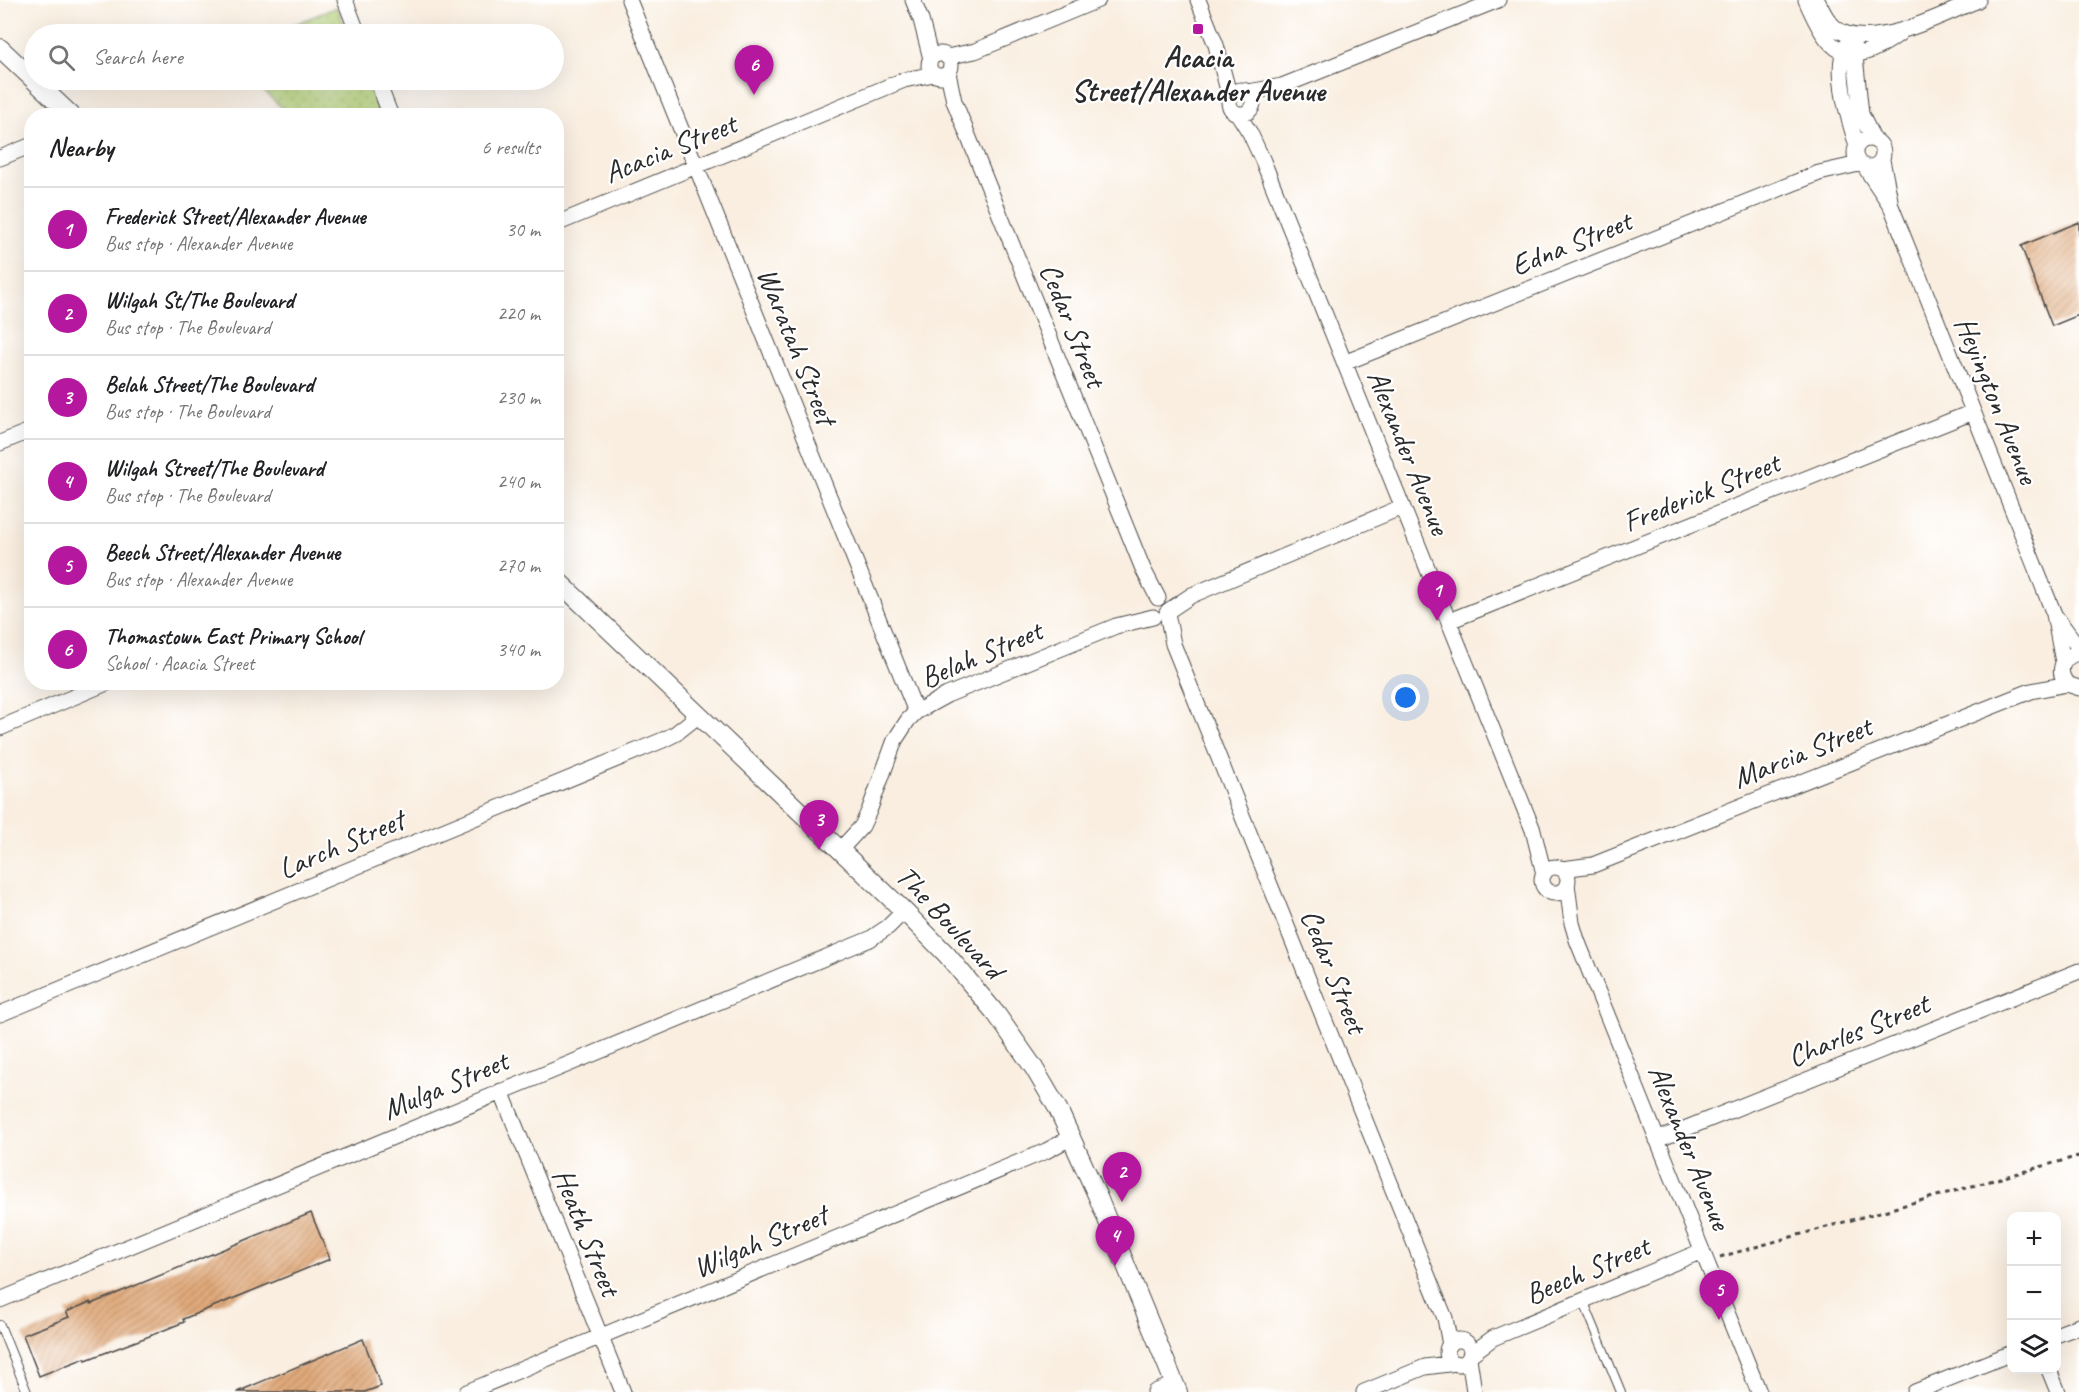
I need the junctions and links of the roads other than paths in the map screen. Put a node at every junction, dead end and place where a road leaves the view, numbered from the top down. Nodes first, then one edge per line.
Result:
1 (345, 0) edge
2 (629, 0) edge
3 (913, 0) edge
4 (1098, 0) edge
5 (1198, 0) edge
6 (1498, 0) edge
7 (1806, 0) edge
8 (1817, 0) edge
9 (1978, 0) edge
10 (354, 24) edge
11 (1904, 31) junction
12 (1851, 35) junction
13 (1216, 45) junction
14 (0, 48) edge
15 (1849, 54) junction
16 (940, 66) junction
17 (24, 71) edge
18 (44, 90) edge
19 (380, 90) edge
20 (1230, 98) junction
21 (1249, 98) junction
22 (64, 108) edge
23 (388, 108) edge
24 (1238, 114) junction
25 (1873, 140) junction
26 (24, 148) edge
27 (1859, 157) junction
28 (0, 158) edge
29 (1882, 159) junction
30 (1263, 161) junction
31 (696, 166) junction
32 (1891, 206) junction
33 (564, 221) edge
34 (1344, 363) junction
35 (1973, 412) junction
36 (24, 433) edge
37 (0, 443) edge
38 (1402, 507) junction
39 (564, 587) edge
40 (1158, 608) junction
41 (2054, 614) junction
42 (1449, 621) junction
43 (2079, 648) edge
44 (2079, 653) edge
45 (2062, 664) junction
46 (2075, 689) edge
47 (90, 690) edge
48 (2031, 690) junction
49 (916, 711) junction
50 (699, 715) junction
51 (0, 728) edge
52 (840, 850) junction
53 (1560, 876) junction
54 (903, 911) junction
55 (1572, 923) junction
56 (2079, 971) edge
57 (0, 1014) edge
58 (501, 1091) junction
59 (1072, 1137) junction
60 (1658, 1140) junction
61 (1704, 1256) junction
62 (0, 1300) edge
63 (1583, 1300) junction
64 (0, 1325) edge
65 (2079, 1326) edge
66 (2061, 1333) edge
67 (600, 1337) junction
68 (1460, 1352) junction
69 (2007, 1355) edge
70 (2051, 1374) edge
71 (1176, 1388) edge
72 (27, 1392) edge
73 (467, 1392) edge
74 (622, 1392) edge
75 (1155, 1392) edge
76 (1364, 1392) edge
77 (1474, 1392) edge
78 (1621, 1392) edge
79 (1759, 1392) edge
80 (1915, 1392) edge
81 (2058, 1392) edge

1 - 10 street
2 - 31 street, Waratah Street
3 - 16 street, Cedar Street
4 - 16 street, Acacia Street
5 - 13 street, Alexander Avenue
6 - 21 street
7 - 15 street
8 - 12 street
9 - 11 street
11 - 12 street
11 - 15 street
12 - 15 street, Heyington Avenue
13 - 20 street, Alexander Avenue
13 - 21 street, Alexander Avenue
14 - 17 street
15 - 25 street, Heyington Avenue
15 - 27 street, Heyington Avenue
16 - 31 street, Acacia Street
16 - 40 street, Cedar Street
18 - 22 street
19 - 23 street
20 - 21 street
20 - 24 street
21 - 24 street
21 - 30 street, Alexander Avenue
24 - 30 street, Alexander Avenue
25 - 27 street
25 - 29 street
26 - 28 street
27 - 29 street
27 - 32 street, Heyington Avenue
27 - 34 street, Edna Street
29 - 32 street, Heyington Avenue
30 - 34 street, Alexander Avenue
31 - 33 street, Acacia Street
31 - 49 street, Waratah Street
32 - 35 street, Heyington Avenue
34 - 38 street, Alexander Avenue
35 - 41 street, Heyington Avenue
35 - 42 street, Frederick Street
36 - 37 street
38 - 40 street, Belah Street
38 - 42 street, Alexander Avenue
39 - 50 street, The Boulevard
40 - 49 street, Belah Street
40 - 68 street, Cedar Street
41 - 43 street, Heyington Avenue
41 - 45 street, Heyington Avenue
42 - 53 street, Alexander Avenue
44 - 45 street, Marcia Street
45 - 46 street, Heyington Avenue
45 - 48 street, Marcia Street
46 - 48 street, Marcia Street
47 - 51 street
48 - 53 street, Marcia Street
49 - 52 street, Belah Street
50 - 52 street, The Boulevard
50 - 57 street, Larch Street
52 - 54 street, The Boulevard
53 - 55 street, Alexander Avenue
53 - 55 street, Alexander Avenue
54 - 58 street, Mulga Street
54 - 59 street, The Boulevard
55 - 60 street, Alexander Avenue
56 - 60 street, Charles Street
58 - 62 street, Mulga Street
58 - 67 street, Heath Street
59 - 67 street, Wilgah Street
59 - 71 street, The Boulevard
60 - 61 street, Alexander Avenue
61 - 63 street, Beech Street
61 - 79 street, Alexander Avenue
63 - 68 street, Beech Street
63 - 78 lane
64 - 72 lane
65 - 66 street
67 - 73 street, Wilgah Street
67 - 74 street, Heath Street
68 - 76 street, Beech Street
68 - 77 street, Cedar Street
69 - 80 street
70 - 81 street
71 - 75 street

